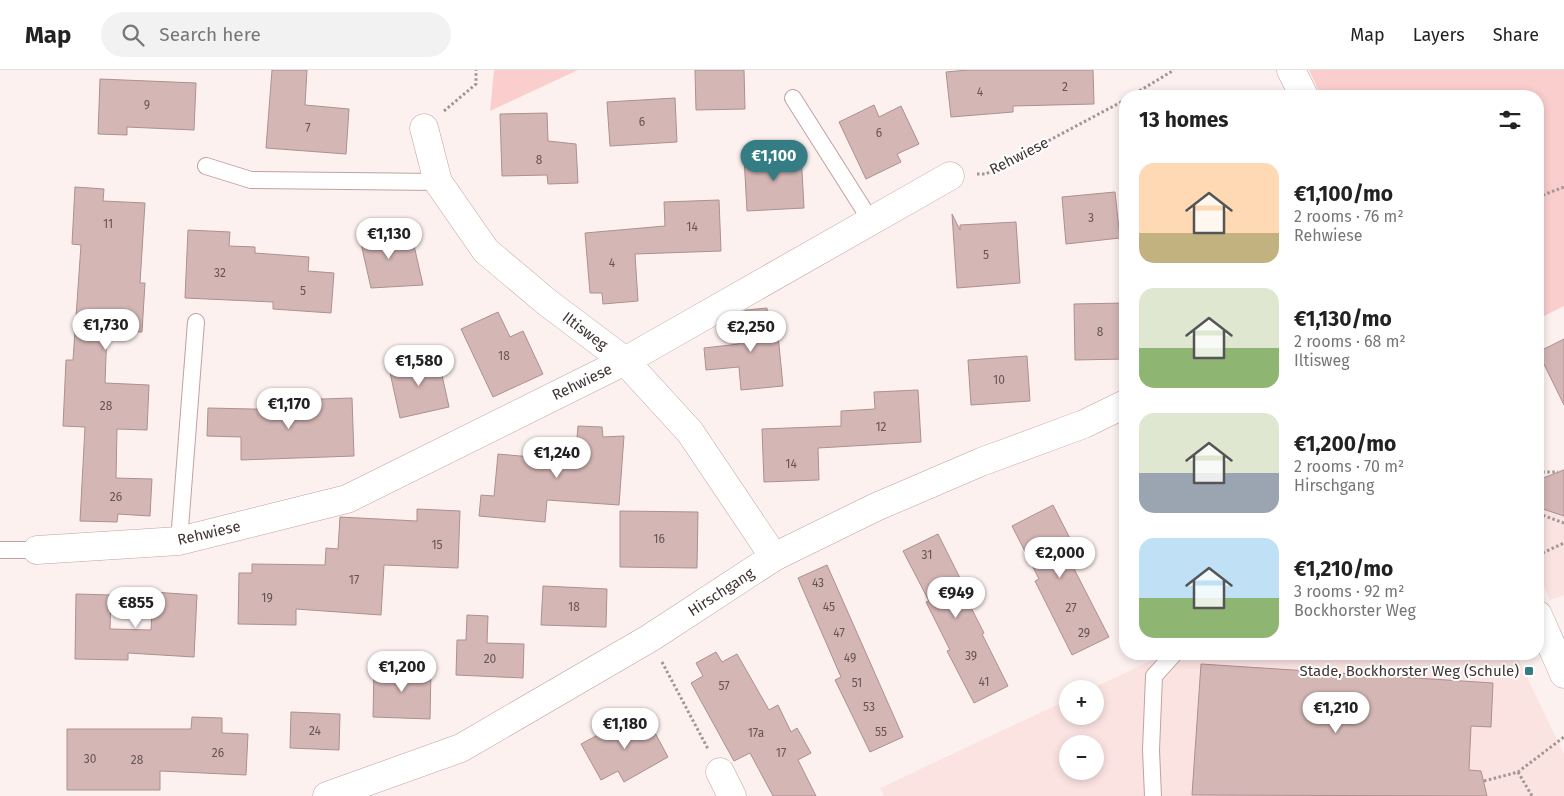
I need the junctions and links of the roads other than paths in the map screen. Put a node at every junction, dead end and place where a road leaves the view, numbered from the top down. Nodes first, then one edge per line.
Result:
1 (1291, 70) edge
2 (1301, 90) edge
3 (793, 98) dead end
4 (424, 128) road end
5 (206, 166) dead end
6 (950, 176) road end
7 (438, 182) junction
8 (871, 221) junction
9 (196, 322) dead end
10 (625, 361) junction
11 (1119, 407) edge
12 (179, 541) junction
13 (0, 550) edge
14 (37, 550) joint
15 (774, 557) junction
16 (1544, 629) edge
17 (1169, 660) edge
18 (1564, 674) edge
19 (720, 772) road end
20 (327, 796) edge
21 (732, 796) edge
22 (1153, 796) edge

1 - 2 street
3 - 8 lane
4 - 7 street, Iltisweg
5 - 7 lane
6 - 8 street, Rehwiese
7 - 10 street, Iltisweg
8 - 10 street, Rehwiese
9 - 12 lane
10 - 12 street, Rehwiese
10 - 15 street, Iltisweg
11 - 15 street, Hirschgang
12 - 14 street, Rehwiese
13 - 14 lane, Rehwiese
15 - 20 street, Hirschgang
16 - 18 street
17 - 22 lane
19 - 21 street

